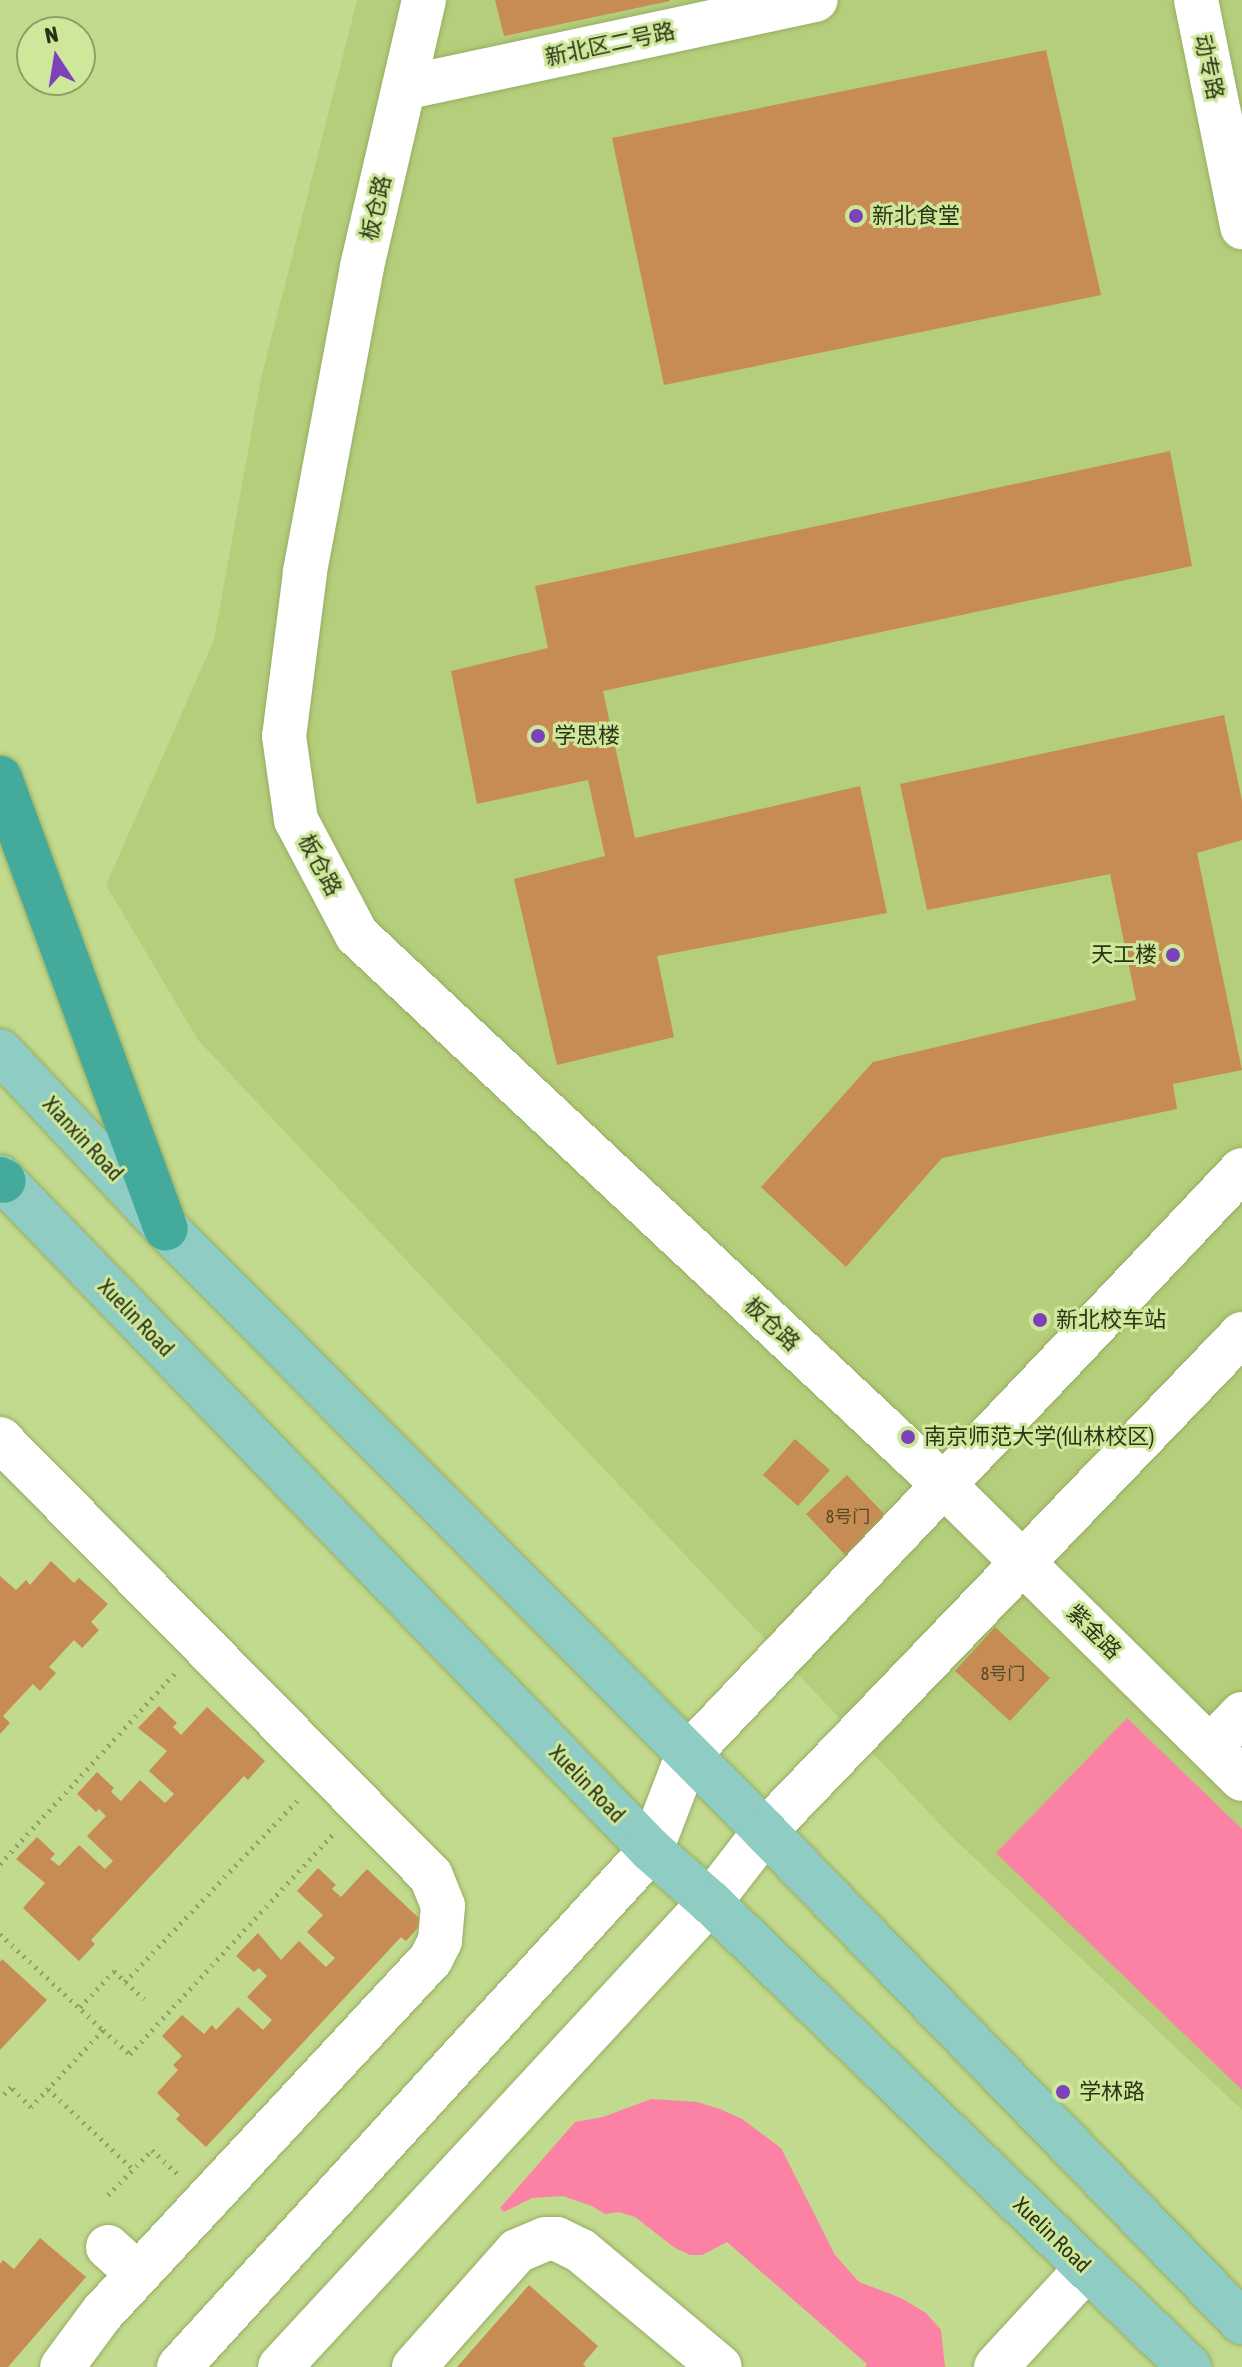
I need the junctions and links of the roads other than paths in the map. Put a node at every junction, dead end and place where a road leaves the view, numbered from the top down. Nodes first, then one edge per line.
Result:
1 (424, 0) edge
2 (816, 0) edge
3 (1196, 0) edge
4 (404, 88) junction
5 (1242, 227) edge
6 (0, 778) edge
7 (0, 1051) edge
8 (1242, 1170) edge
9 (1, 1179) edge
10 (166, 1228) junction
11 (1242, 1334) edge
12 (0, 1439) edge
13 (945, 1486) junction
14 (1022, 1562) junction
15 (1242, 1714) edge
16 (1210, 1747) junction
17 (687, 1756) junction
18 (1242, 1779) edge
19 (765, 1831) junction
20 (651, 1850) junction
21 (710, 1902) junction
22 (1087, 2268) junction
23 (1242, 2322) edge
24 (62, 2367) edge
25 (179, 2367) edge
26 (280, 2367) edge
27 (414, 2367) edge
28 (720, 2367) edge
29 (996, 2367) edge
30 (1189, 2367) edge

1 - 4 street, 板仓路
2 - 4 street, 新北区二号路
3 - 5 street, 动专路
4 - 13 street, 板仓路
6 - 10 highway
7 - 10 main road, Xianxin Road
8 - 13 street
9 - 20 main road, Xuelin Road
10 - 17 main road
11 - 14 street
12 - 24 street
13 - 14 street, 紫金路
13 - 17 street
14 - 16 street, 紫金路
14 - 19 street
15 - 16 street
16 - 18 street, 紫金路
17 - 19 main road
17 - 20 street
19 - 21 street
19 - 23 main road
20 - 21 main road, Xuelin Road
20 - 25 street
21 - 22 main road, Xuelin Road
21 - 26 street
22 - 29 street
22 - 30 main road, Xuelin Road
27 - 28 street

